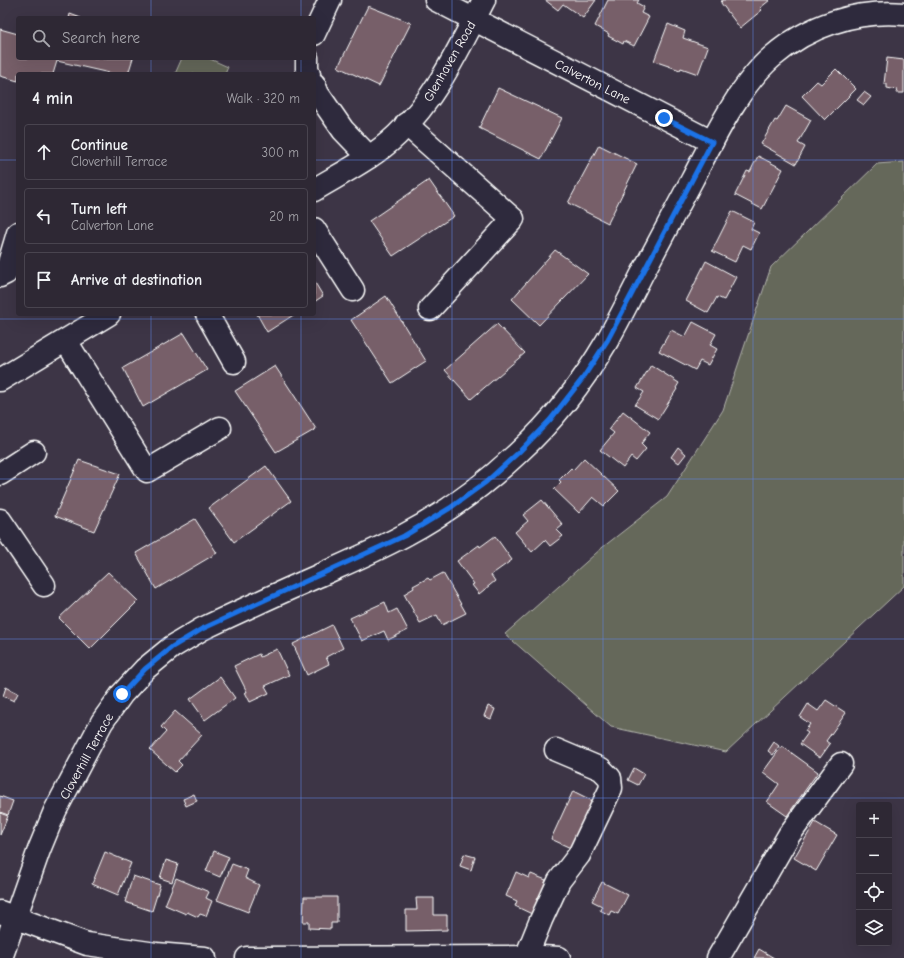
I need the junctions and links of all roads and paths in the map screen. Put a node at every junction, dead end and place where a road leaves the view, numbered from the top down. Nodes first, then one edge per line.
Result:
1 (330, 0) edge
2 (436, 0) edge
3 (479, 9) edge
4 (904, 14) edge
5 (316, 30) edge
6 (307, 60) edge
7 (308, 72) edge
8 (316, 89) edge
9 (406, 124) junction
10 (712, 142) junction
11 (370, 157) junction
12 (316, 189) edge
13 (316, 232) edge
14 (16, 240) edge
15 (0, 276) edge
16 (353, 290) dead end
17 (430, 309) dead end
18 (104, 316) edge
19 (207, 316) edge
20 (66, 341) junction
21 (234, 362) dead end
22 (0, 380) edge
23 (220, 428) dead end
24 (34, 452) dead end
25 (0, 474) edge
26 (0, 520) edge
27 (44, 586) dead end
28 (556, 750) dead end
29 (841, 764) dead end
30 (8, 914) edge
31 (526, 957) junction
32 (1, 958) edge
33 (206, 958) edge
34 (247, 958) edge
35 (559, 958) edge
36 (718, 958) edge

1 - 5 street
2 - 3 street, Calverton Lane
3 - 9 street, Glenhaven Road
3 - 10 street, Calverton Lane
4 - 10 street, Cloverhill Terrace
6 - 7 street
8 - 11 street
9 - 11 street, Glenhaven Road
9 - 17 street
10 - 30 street, Cloverhill Terrace
11 - 12 street, Glenhaven Road
13 - 16 street
14 - 15 street
18 - 20 street
19 - 21 street
20 - 22 street
20 - 23 street
24 - 25 street
26 - 27 street
28 - 31 street
29 - 36 street
30 - 32 street, Cloverhill Terrace
30 - 33 street
31 - 34 street
31 - 35 street

